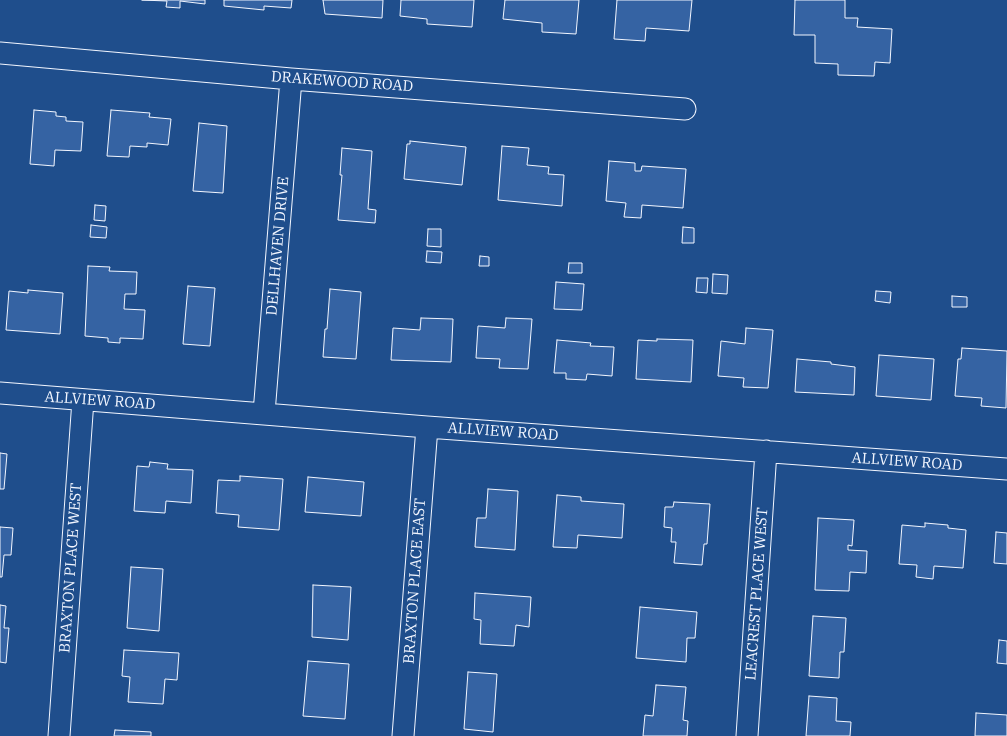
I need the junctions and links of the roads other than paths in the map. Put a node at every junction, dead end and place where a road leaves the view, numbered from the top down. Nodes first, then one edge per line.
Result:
1 (0, 53) edge
2 (291, 79) junction
3 (685, 109) dead end
4 (0, 393) edge
5 (83, 400) junction
6 (264, 413) junction
7 (427, 427) junction
8 (766, 451) junction
9 (1007, 469) edge
10 (59, 736) edge
11 (403, 736) edge
12 (747, 736) edge

1 - 2 street, DRAKEWOOD ROAD
2 - 3 street, DRAKEWOOD ROAD
2 - 6 street, DELLHAVEN DRIVE
4 - 5 street, ALLVIEW ROAD
5 - 6 street, ALLVIEW ROAD
5 - 10 street, BRAXTON PLACE WEST
6 - 7 street, ALLVIEW ROAD
7 - 8 street, ALLVIEW ROAD
7 - 11 street, BRAXTON PLACE EAST
8 - 9 street, ALLVIEW ROAD
8 - 12 street, LEACREST PLACE WEST

